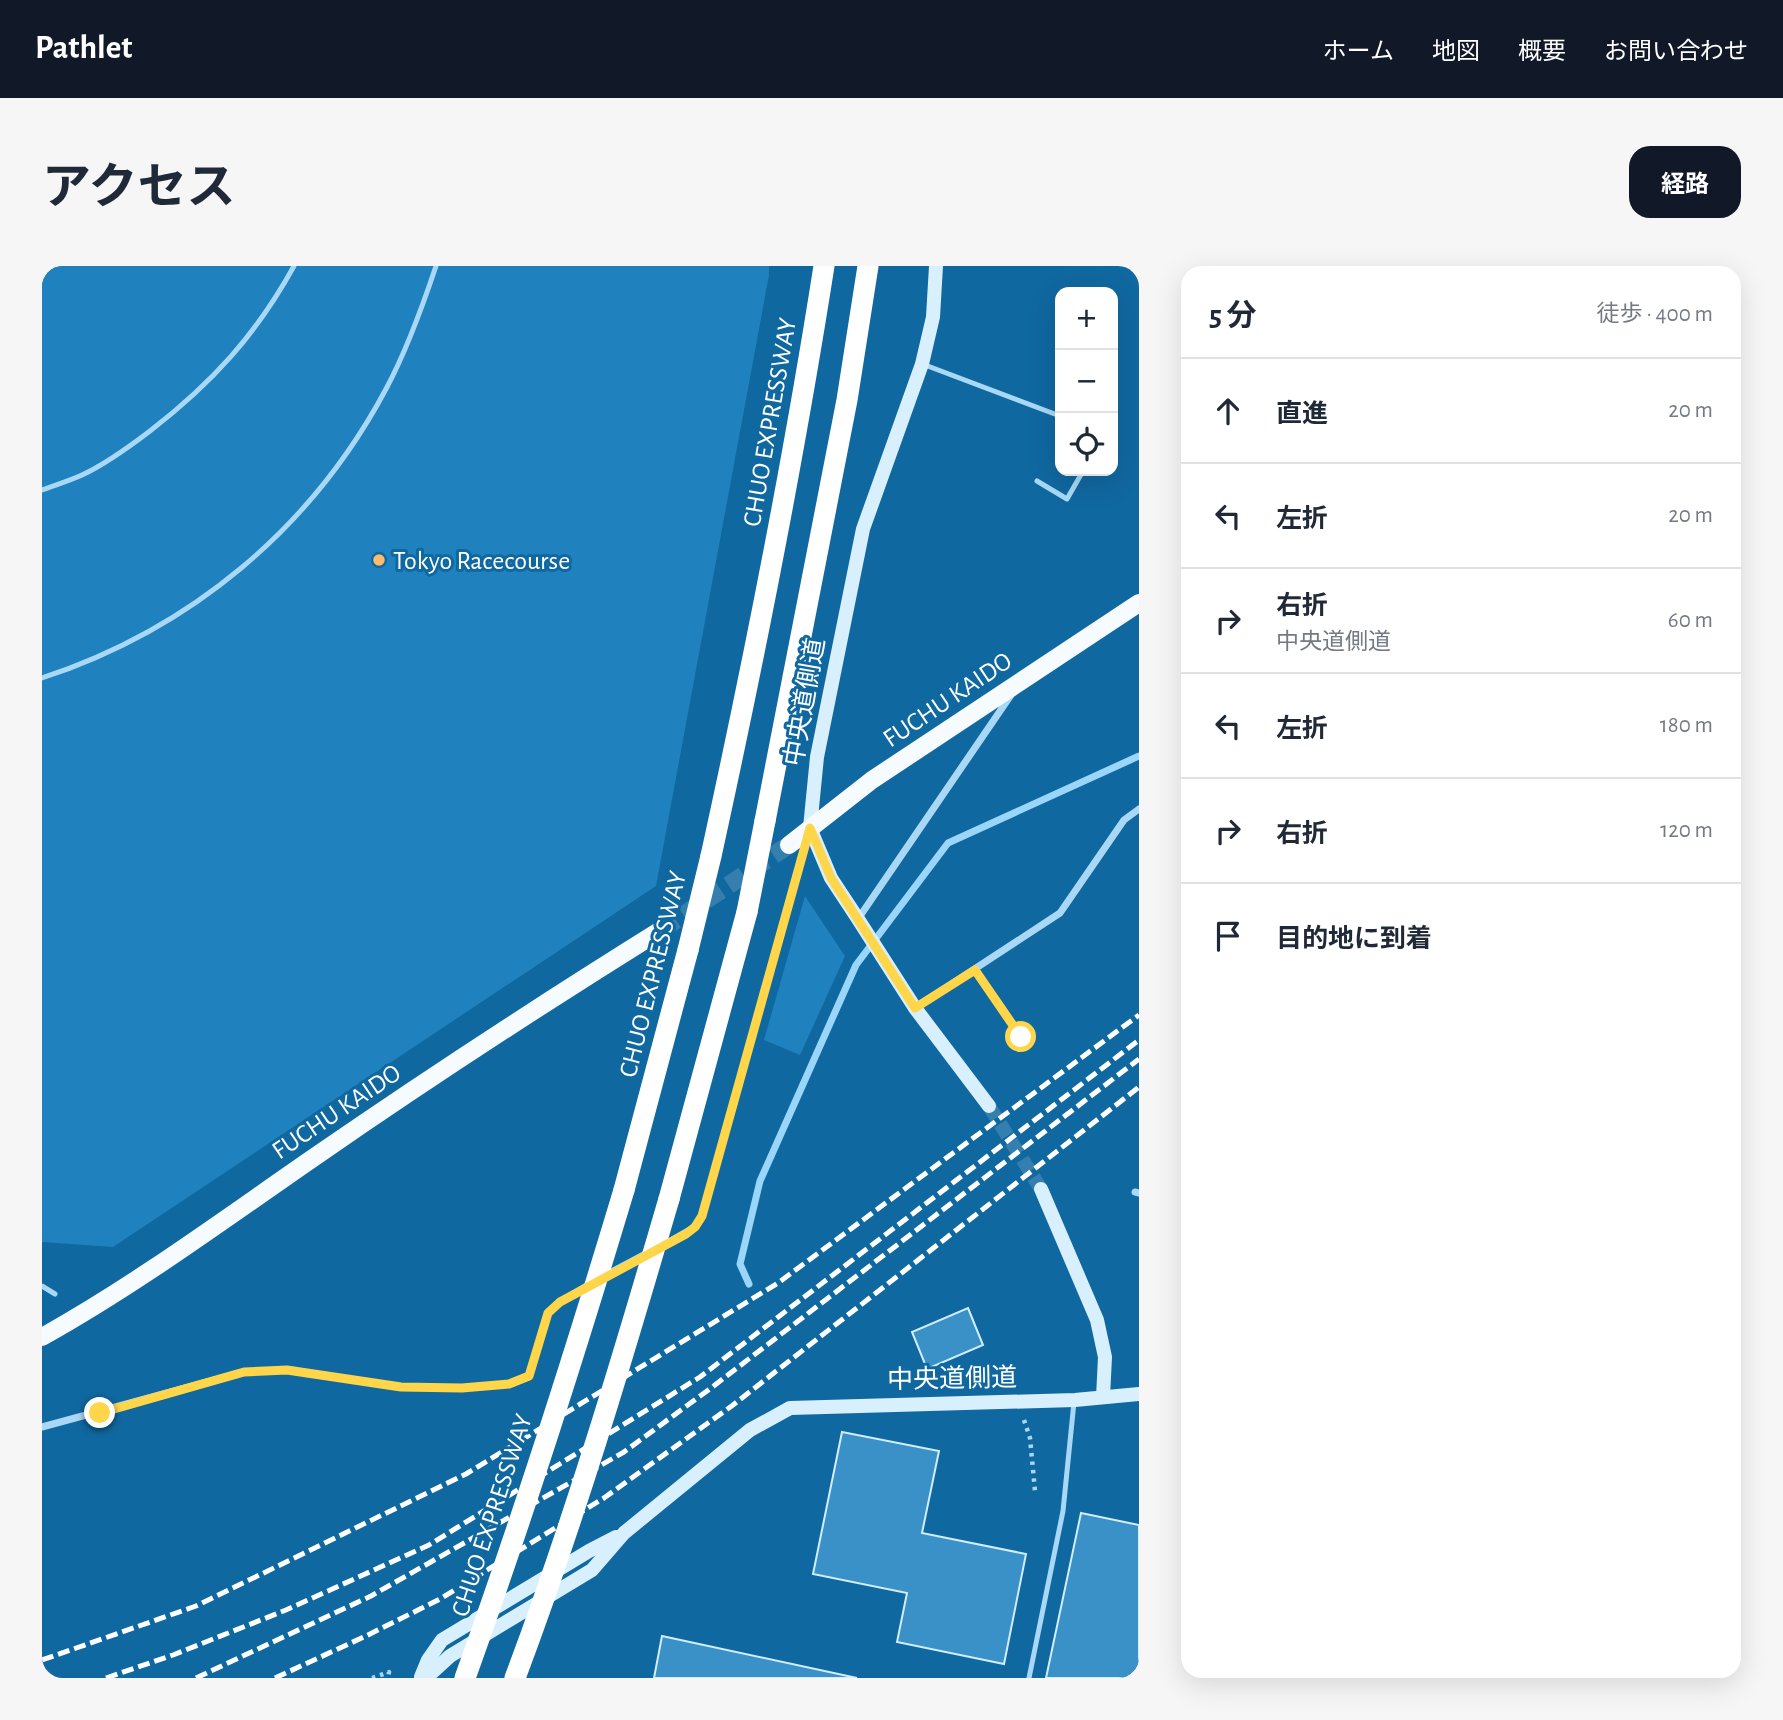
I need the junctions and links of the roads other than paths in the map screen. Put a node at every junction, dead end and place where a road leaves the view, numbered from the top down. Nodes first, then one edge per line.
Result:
1 (294, 266) edge
2 (436, 266) edge
3 (824, 266) edge
4 (869, 266) edge
5 (936, 266) edge
6 (922, 364) junction
7 (1055, 413) edge
8 (1080, 476) edge
9 (1037, 481) dead end
10 (42, 490) edge
11 (1136, 608) edge
12 (42, 678) edge
13 (1021, 680) junction
14 (1139, 809) edge
15 (810, 828) junction
16 (789, 845) tunnel mouth
17 (858, 919) junction
18 (661, 930) tunnel mouth
19 (975, 970) junction
20 (915, 1008) junction
21 (1021, 1037) dead end
22 (989, 1107) tunnel mouth
23 (1041, 1189) tunnel mouth
24 (42, 1286) edge
25 (55, 1294) dead end
26 (42, 1337) edge
27 (1139, 1394) edge
28 (1103, 1397) junction
29 (1075, 1400) junction
30 (42, 1427) edge
31 (423, 1678) edge
32 (465, 1678) edge
33 (514, 1678) edge
34 (1030, 1678) edge

1 - 10 lane
2 - 12 lane
3 - 32 highway, CHUO EXPRESSWAY, bridge
4 - 33 highway, bridge
5 - 6 street, 中央道側道
6 - 7 lane
6 - 15 street, 中央道側道
8 - 9 lane
11 - 13 main road, FUCHU KAIDO
13 - 15 main road, FUCHU KAIDO
13 - 17 street
14 - 19 street
15 - 16 main road, FUCHU KAIDO
15 - 17 street, 中央道側道
15 - 30 street
17 - 20 street, 中央道側道
18 - 26 main road, FUCHU KAIDO
19 - 20 street
19 - 21 street
20 - 22 street, 中央道側道
23 - 28 street
24 - 25 lane
27 - 28 street, 中央道側道
28 - 29 street, 中央道側道
29 - 31 street, 中央道側道
29 - 34 lane

